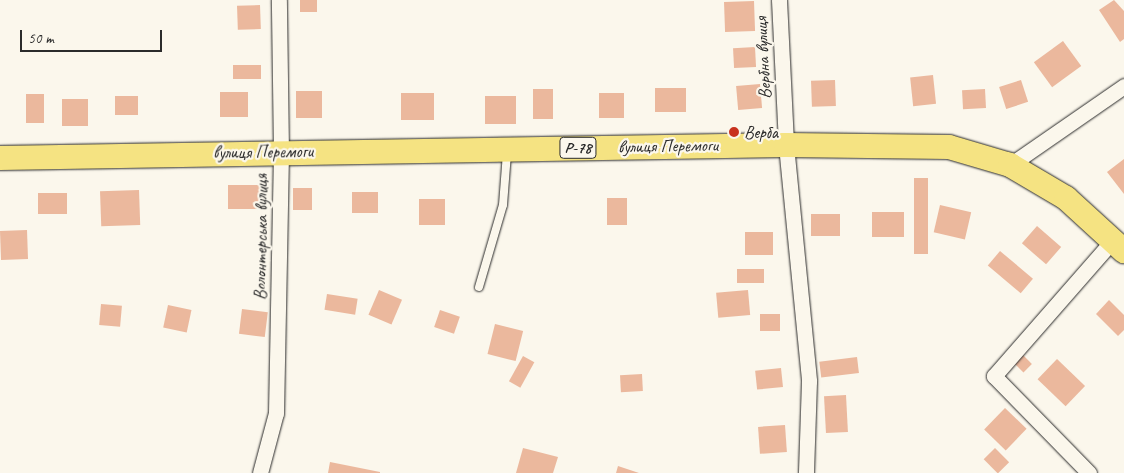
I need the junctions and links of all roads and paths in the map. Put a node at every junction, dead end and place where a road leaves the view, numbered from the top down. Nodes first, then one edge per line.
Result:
1 (279, 0) edge
2 (779, 0) edge
3 (1124, 86) edge
4 (786, 145) junction
5 (508, 149) junction
6 (281, 152) junction
7 (0, 158) edge
8 (1010, 165) junction
9 (1118, 246) edge
10 (479, 288) dead end
11 (260, 473) edge
12 (806, 473) edge
13 (1089, 473) edge

1 - 6 street, Волонтерська вулиця
2 - 4 street, Вербна вулиця
3 - 8 street
4 - 5 main road, вулиця Перемоги / Р-78
4 - 8 main road, вулиця Перемоги / Р-78
4 - 12 street, Вербна вулиця
5 - 6 main road, вулиця Перемоги / Р-78
5 - 10 lane
6 - 7 main road, вулиця Перемоги / Р-78
6 - 11 street, Волонтерська вулиця
8 - 9 main road, вулиця Перемоги / Р-78
9 - 13 street

